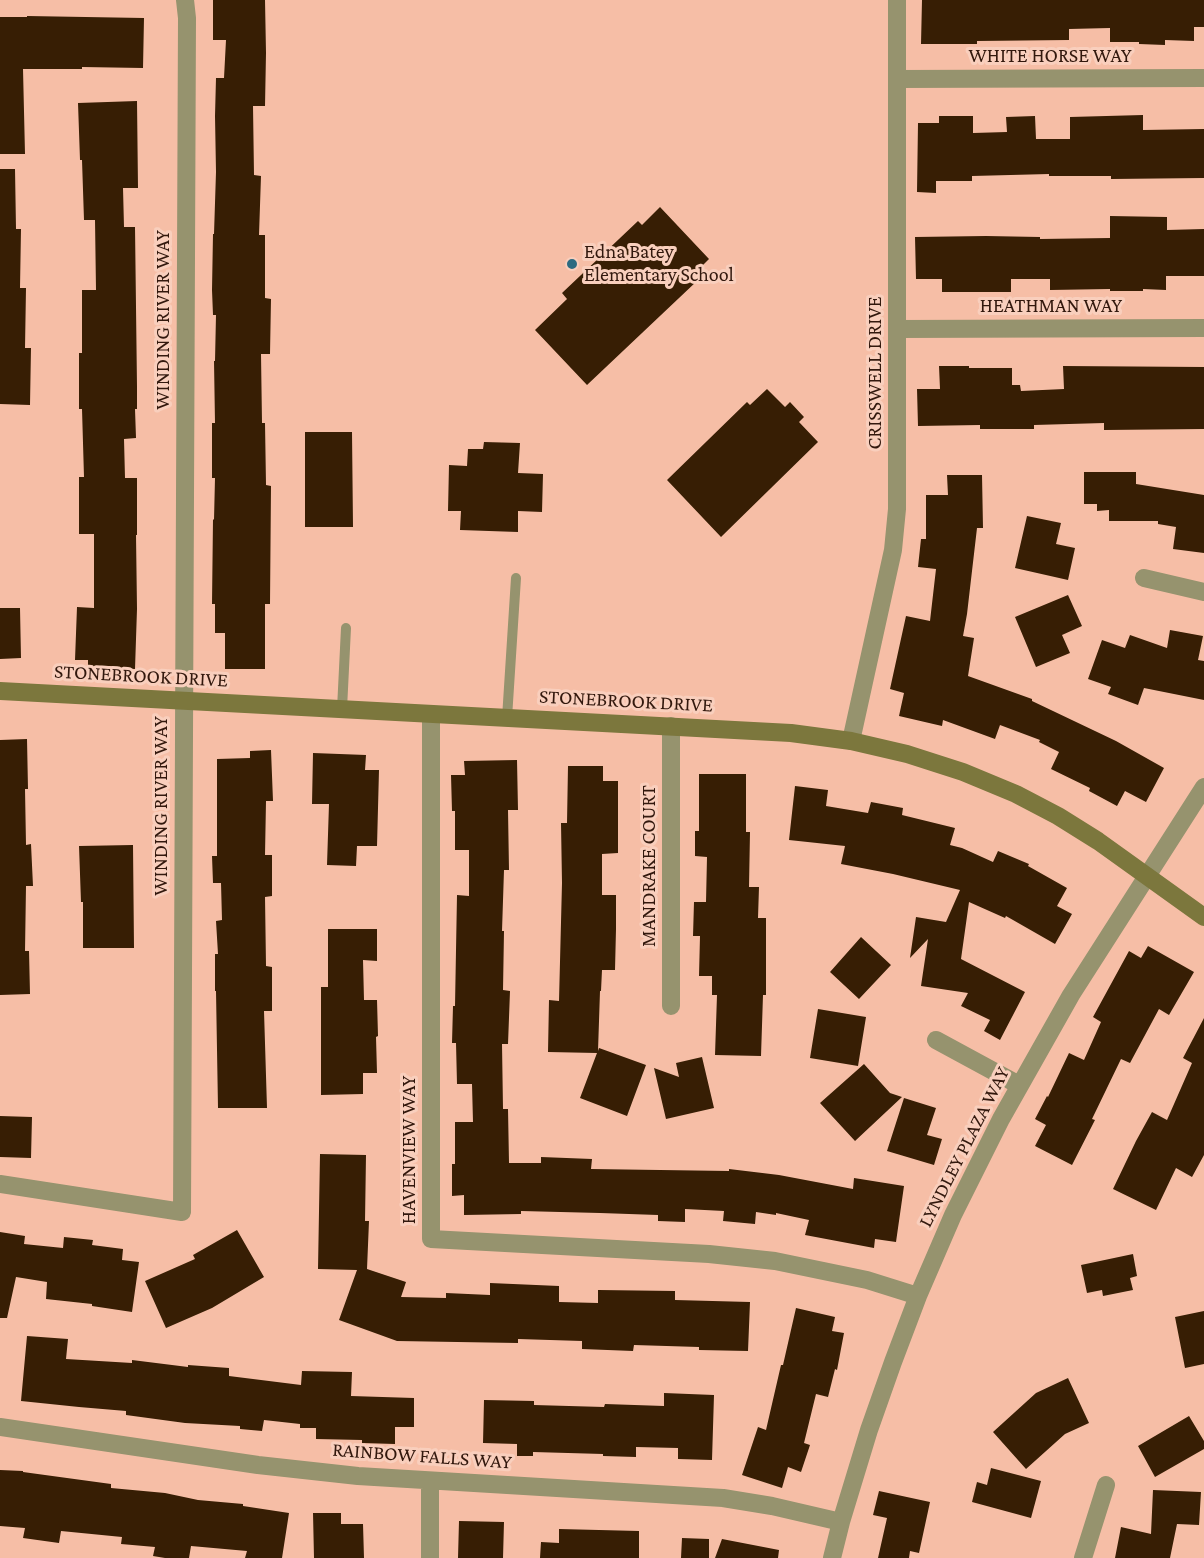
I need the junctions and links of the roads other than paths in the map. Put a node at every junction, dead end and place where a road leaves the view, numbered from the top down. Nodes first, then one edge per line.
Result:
1 (185, 0) edge
2 (897, 0) edge
3 (1204, 78) edge
4 (897, 79) junction
5 (1204, 328) edge
6 (897, 329) junction
7 (516, 578) dead end
8 (1144, 578) dead end
9 (1204, 592) edge
10 (346, 628) dead end
11 (0, 691) edge
12 (184, 701) junction
13 (342, 709) junction
14 (431, 714) junction
15 (507, 718) junction
16 (671, 726) junction
17 (851, 741) junction
18 (1204, 787) edge
19 (1148, 876) junction
20 (1204, 917) edge
21 (671, 1006) dead end
22 (936, 1040) dead end
23 (1019, 1085) junction
24 (0, 1184) edge
25 (918, 1296) junction
26 (0, 1427) edge
27 (430, 1481) junction
28 (1106, 1485) dead end
29 (841, 1522) junction
30 (430, 1558) edge
31 (832, 1558) edge
32 (1083, 1558) edge

1 - 12 street, WINDING RIVER WAY
2 - 4 street, CRISSWELL DRIVE
3 - 4 street, WHITE HORSE WAY
4 - 6 street, CRISSWELL DRIVE
5 - 6 street, HEATHMAN WAY
6 - 17 street, CRISSWELL DRIVE
7 - 15 lane
8 - 9 street
10 - 13 lane
11 - 12 street, STONEBROOK DRIVE
12 - 13 street, STONEBROOK DRIVE
12 - 24 street, WINDING RIVER WAY
13 - 14 street, STONEBROOK DRIVE
14 - 15 street, STONEBROOK DRIVE
14 - 25 street, HAVENVIEW WAY
15 - 16 street, STONEBROOK DRIVE
16 - 17 street, STONEBROOK DRIVE
16 - 21 street, MANDRAKE COURT
17 - 19 street, STONEBROOK DRIVE
18 - 19 street, LYNDLEY PLAZA WAY
19 - 20 street, STONEBROOK DRIVE
19 - 23 street, LYNDLEY PLAZA WAY
22 - 23 street
23 - 25 street, LYNDLEY PLAZA WAY
25 - 29 street, LYNDLEY PLAZA WAY
26 - 27 street, RAINBOW FALLS WAY
27 - 29 street, RAINBOW FALLS WAY
27 - 30 street
28 - 32 street
29 - 31 street, LYNDLEY PLAZA WAY

